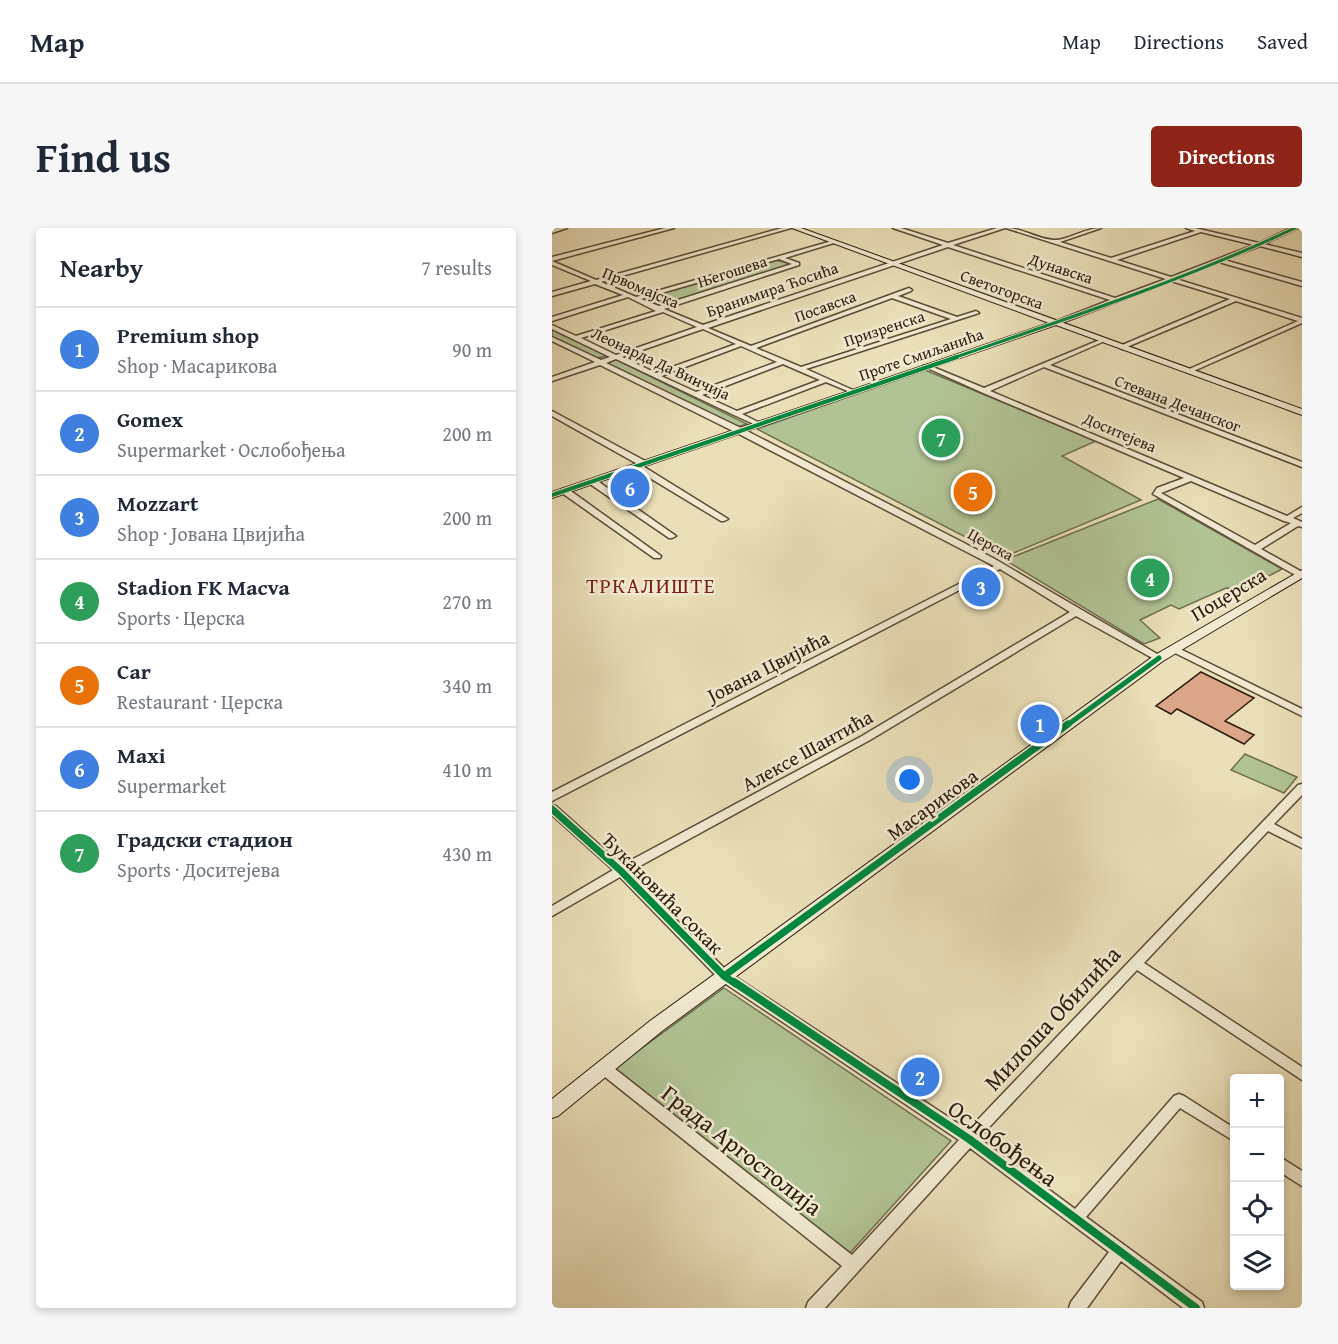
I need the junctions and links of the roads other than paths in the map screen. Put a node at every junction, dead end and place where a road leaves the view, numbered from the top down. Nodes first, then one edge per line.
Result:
1 (564, 228) edge
2 (671, 228) edge
3 (788, 228) edge
4 (795, 228) edge
5 (896, 228) edge
6 (1002, 228) edge
7 (1009, 228) edge
8 (1098, 228) edge
9 (1189, 228) edge
10 (1296, 228) edge
11 (1302, 229) edge
12 (552, 231) edge
13 (1200, 231) junction
14 (834, 242) junction
15 (1055, 243) junction
16 (948, 245) junction
17 (1259, 245) junction
18 (1302, 255) edge
19 (780, 258) junction
20 (1112, 260) junction
21 (1218, 260) junction
22 (891, 263) junction
23 (553, 264) edge
24 (1170, 278) junction
25 (594, 282) junction
26 (1302, 285) edge
27 (909, 290) dead end
28 (552, 294) edge
29 (626, 296) junction
30 (891, 296) junction
31 (635, 299) junction
32 (1236, 299) junction
33 (1115, 300) junction
34 (659, 310) junction
35 (976, 313) dead end
36 (552, 319) edge
37 (956, 319) junction
38 (1302, 320) edge
39 (1056, 323) junction
40 (552, 327) edge
41 (701, 327) junction
42 (576, 338) junction
43 (552, 339) edge
44 (1104, 340) junction
45 (741, 344) junction
46 (1122, 346) junction
47 (750, 348) junction
48 (615, 357) junction
49 (599, 362) junction
50 (782, 362) junction
51 (1044, 365) junction
52 (926, 366) junction
53 (800, 369) junction
54 (1190, 371) junction
55 (655, 376) junction
56 (552, 379) edge
57 (826, 380) junction
58 (852, 391) junction
59 (983, 391) junction
60 (695, 395) junction
61 (1302, 412) edge
62 (552, 413) edge
63 (736, 414) junction
64 (758, 424) junction
65 (740, 431) junction
66 (641, 465) junction
67 (1302, 465) edge
68 (1191, 478) junction
69 (593, 482) junction
70 (565, 491) junction
71 (552, 495) edge
72 (1302, 509) edge
73 (724, 519) dead end
74 (1287, 519) junction
75 (1300, 524) edge
76 (672, 536) dead end
77 (1255, 549) junction
78 (657, 556) dead end
79 (1000, 566) junction
80 (1301, 574) edge
81 (1076, 612) junction
82 (1174, 649) junction
83 (1159, 658) junction
84 (1302, 713) edge
85 (1302, 788) edge
86 (552, 797) edge
87 (552, 809) edge
88 (1268, 826) junction
89 (1302, 844) edge
90 (621, 871) junction
91 (552, 912) edge
92 (1135, 963) junction
93 (724, 976) junction
94 (605, 1069) junction
95 (1302, 1074) edge
96 (552, 1110) edge
97 (1230, 1132) edge
98 (969, 1139) junction
99 (1284, 1167) edge
100 (1302, 1179) edge
101 (1076, 1218) junction
102 (1120, 1250) junction
103 (852, 1265) junction
104 (814, 1308) edge
105 (1077, 1308) edge
106 (1196, 1308) edge

1 - 12 street
2 - 23 street
3 - 25 street
4 - 14 street, Светогорска
5 - 16 street, Дунавска
6 - 16 street, Бранимира Ћосића
7 - 15 street
8 - 15 street
9 - 13 street
10 - 11 street
10 - 17 street, Проте Смиљанића
13 - 17 street
13 - 20 street
14 - 19 street, Његошева
14 - 22 street, Светогорска
15 - 20 street
16 - 22 street, Бранимира Ћосића
16 - 33 street, Дунавска
17 - 18 street
17 - 21 street, Проте Смиљанића
19 - 31 street, Његошева
19 - 34 street, Његошева
20 - 24 street
21 - 24 street, Проте Смиљанића
21 - 26 street
22 - 39 street, Светогорска
22 - 41 street, Бранимира Ћосића
23 - 25 street, Првомајска
24 - 32 street
24 - 33 street, Проте Смиљанића
25 - 28 street
25 - 29 street, Првомајска
27 - 30 street, Посавска
29 - 31 street, Првомајска
29 - 36 street
30 - 37 street
30 - 47 street, Посавска
31 - 34 street, Првомајска
32 - 38 street
32 - 46 street
33 - 39 street, Проте Смиљанића
34 - 41 street, Првомајска
34 - 42 street
35 - 37 street, Призренска
37 - 53 street, Призренска
38 - 54 street
39 - 44 street, Светогорска
39 - 52 street, Проте Смиљанића
40 - 42 street, Леонарда Да Винчија
41 - 45 street, Првомајска
41 - 48 street, Бранимира Ћосића
42 - 48 street, Леонарда Да Винчија
43 - 49 street, Леонарда Да Винчија
44 - 46 street, Светогорска
44 - 51 street
45 - 47 street, Првомајска
45 - 55 street
46 - 54 street, Светогорска
47 - 50 street, Првомајска
48 - 49 street, Бранимира Ћосића
48 - 55 street, Леонарда Да Винчија
49 - 56 street, Бранимира Ћосића
49 - 65 street, Леонарда Да Винчија
50 - 53 street, Првомајска
50 - 60 street
51 - 59 street
51 - 67 street, Стевана Дечанског
52 - 58 street, Проте Смиљанића
52 - 59 street, Доситејева
53 - 57 street, Првомајска
54 - 61 street, Светогорска
55 - 60 street, Леонарда Да Винчија
57 - 58 street, Првомајска
57 - 63 street
58 - 64 street, Проте Смиљанића
59 - 68 street, Доситејева
60 - 63 street, Леонарда Да Винчија
62 - 66 street
63 - 64 street, Леонарда Да Винчија
64 - 65 street, Проте Смиљанића
65 - 66 street, Проте Смиљанића
65 - 79 street, Церска
66 - 69 street, Проте Смиљанића
66 - 73 street
68 - 74 street, Доситејева
68 - 77 street
69 - 70 street, Проте Смиљанића
69 - 76 street
70 - 71 street, Проте Смиљанића
70 - 78 street
72 - 74 street
74 - 75 street, Доситејева
75 - 77 street
77 - 80 street
79 - 81 street, Церска
79 - 86 street, Јована Цвијића
80 - 82 street, Поцерска
81 - 83 street, Церска
81 - 90 street, Алексе Шантића
82 - 83 street, Масарикова
82 - 84 street
83 - 93 street, Масарикова
85 - 88 street, Милоша Обилића
87 - 90 street, Ђукановића сокак
88 - 89 street
88 - 92 street, Милоша Обилића
90 - 91 street, Алексе Шантића
90 - 93 street, Ђукановића сокак
92 - 95 street
92 - 98 street, Милоша Обилића
93 - 94 street, Масарикова
93 - 98 street, Ослобођења
94 - 96 street, Масарикова
94 - 103 street, Града Аргостолија
97 - 101 street
98 - 101 street, Ослобођења
98 - 103 street, Милоша Обилића
99 - 100 street
101 - 102 street, Ослобођења
102 - 105 street
102 - 106 street, Ослобођења
103 - 104 street, Милоша Обилића

